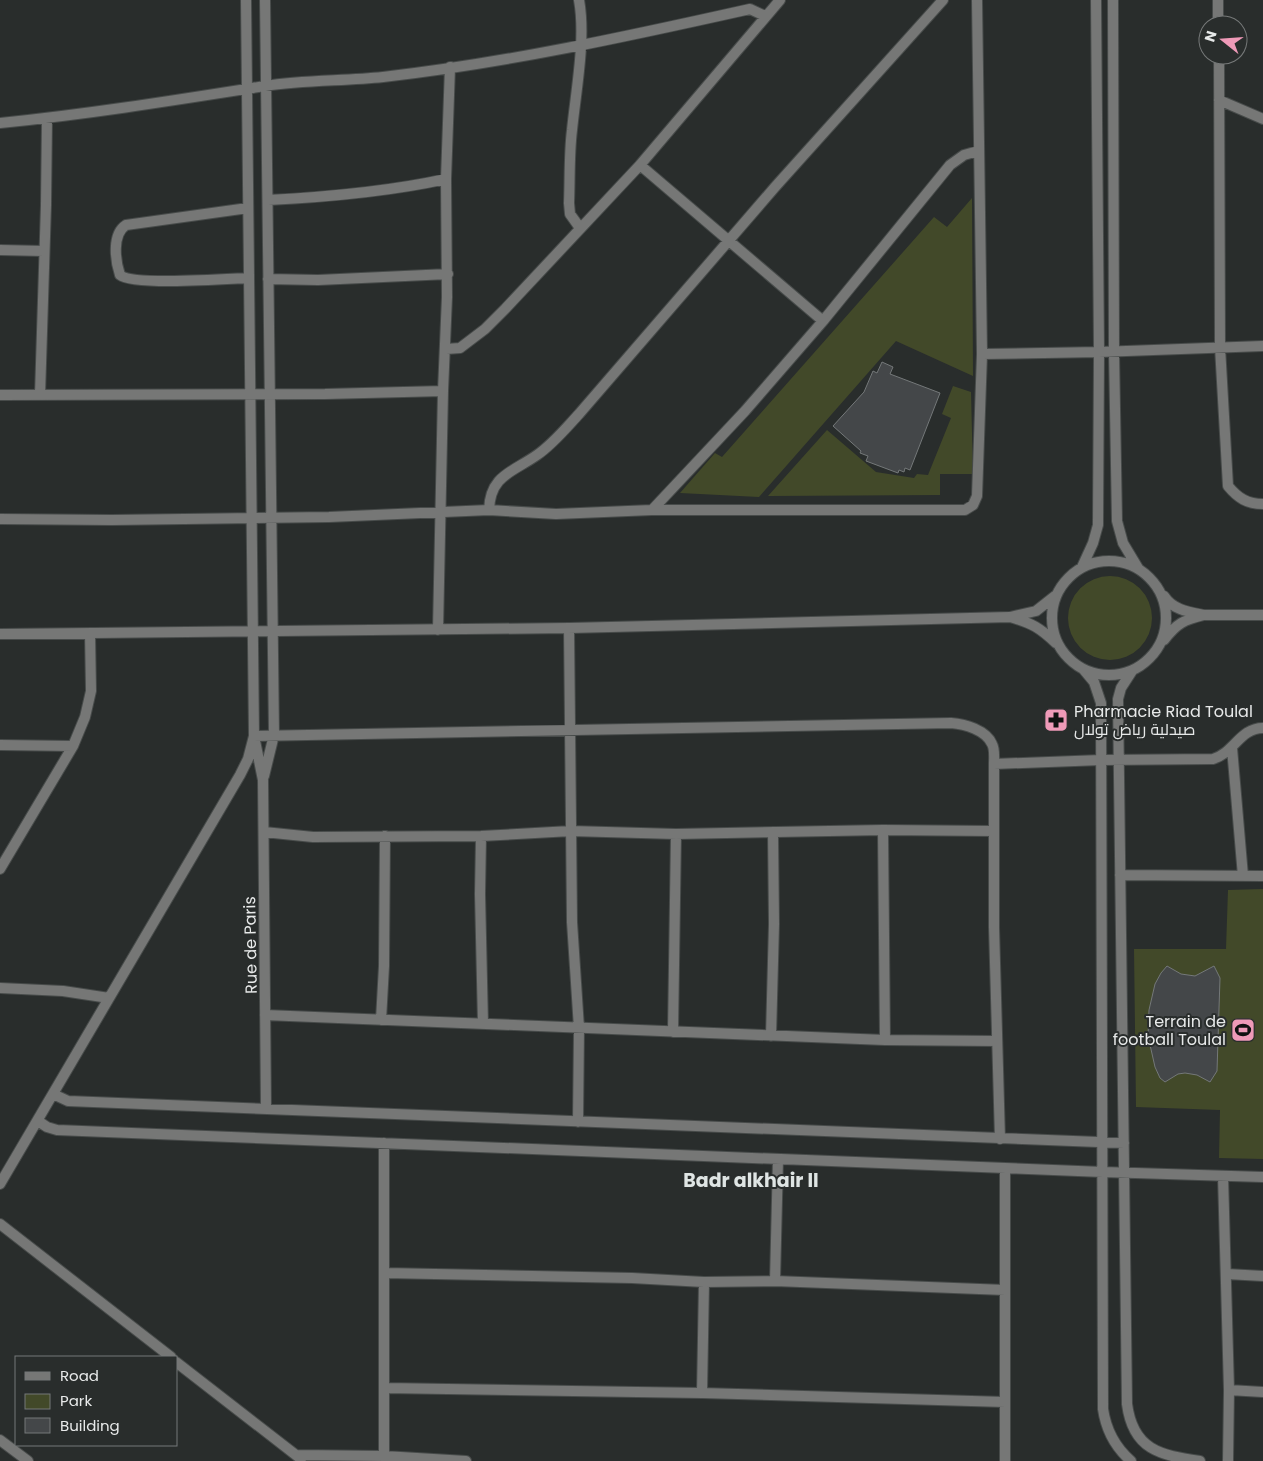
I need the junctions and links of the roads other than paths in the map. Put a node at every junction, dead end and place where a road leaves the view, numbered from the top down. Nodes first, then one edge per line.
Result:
1 (246, 0) edge
2 (265, 0) edge
3 (579, 0) edge
4 (780, 0) edge
5 (943, 0) edge
6 (977, 0) edge
7 (1096, 0) edge
8 (1113, 0) edge
9 (1218, 0) edge
10 (1218, 15) edge
11 (765, 16) junction
12 (580, 45) junction
13 (1218, 65) edge
14 (450, 67) junction
15 (266, 86) junction
16 (247, 90) junction
17 (1219, 100) junction
18 (47, 118) junction
19 (1263, 119) edge
20 (0, 124) edge
21 (978, 150) junction
22 (640, 165) junction
23 (446, 179) junction
24 (268, 200) junction
25 (248, 208) junction
26 (580, 228) junction
27 (729, 241) junction
28 (0, 250) edge
29 (44, 251) junction
30 (448, 274) junction
31 (249, 278) junction
32 (268, 279) junction
33 (823, 321) junction
34 (1220, 346) junction
35 (1263, 346) edge
36 (446, 349) junction
37 (1099, 352) junction
38 (1114, 352) junction
39 (982, 354) junction
40 (442, 390) junction
41 (250, 393) junction
42 (270, 393) junction
43 (0, 395) edge
44 (40, 395) junction
45 (1263, 504) edge
46 (489, 510) junction
47 (652, 510) junction
48 (440, 512) junction
49 (271, 517) junction
50 (252, 518) junction
51 (0, 519) edge
52 (1082, 567) junction
53 (1138, 568) junction
54 (1160, 590) junction
55 (1056, 595) junction
56 (1204, 615) junction
57 (1263, 615) edge
58 (1010, 617) junction
59 (568, 628) junction
60 (273, 630) junction
61 (438, 630) junction
62 (253, 631) junction
63 (90, 633) junction
64 (0, 634) edge
65 (1058, 644) junction
66 (1160, 645) junction
67 (1084, 670) junction
68 (1132, 671) junction
69 (1263, 728) edge
70 (570, 731) junction
71 (254, 736) junction
72 (274, 736) junction
73 (0, 745) edge
74 (73, 746) junction
75 (1232, 748) junction
76 (1101, 760) junction
77 (1119, 760) junction
78 (994, 764) junction
79 (263, 780) junction
80 (883, 830) junction
81 (571, 831) junction
82 (994, 831) junction
83 (264, 832) junction
84 (773, 832) junction
85 (676, 834) junction
86 (385, 836) junction
87 (481, 836) junction
88 (13, 846) junction
89 (0, 847) edge
90 (0, 869) edge
91 (1120, 874) junction
92 (1243, 876) junction
93 (1263, 876) edge
94 (0, 988) edge
95 (109, 998) junction
96 (265, 1015) junction
97 (381, 1020) junction
98 (483, 1024) junction
99 (579, 1028) junction
100 (673, 1032) junction
101 (771, 1036) junction
102 (885, 1040) junction
103 (997, 1041) junction
104 (53, 1094) junction
105 (266, 1109) junction
106 (38, 1121) junction
107 (578, 1122) junction
108 (1000, 1139) junction
109 (1102, 1142) junction
110 (384, 1143) junction
111 (1124, 1143) junction
112 (778, 1159) junction
113 (1005, 1168) junction
114 (1102, 1172) junction
115 (1124, 1173) junction
116 (1224, 1176) junction
117 (1263, 1177) edge
118 (0, 1184) edge
119 (0, 1224) edge
120 (385, 1273) junction
121 (1227, 1274) junction
122 (1263, 1276) edge
123 (775, 1281) junction
124 (704, 1282) junction
125 (1005, 1290) junction
126 (170, 1356) edge
127 (178, 1364) edge
128 (385, 1388) junction
129 (1229, 1390) junction
130 (702, 1392) junction
131 (1263, 1392) edge
132 (1005, 1402) junction
133 (0, 1440) edge
134 (384, 1456) junction
135 (1158, 1456) edge
136 (300, 1458) edge
137 (28, 1461) edge
138 (466, 1461) edge
139 (1005, 1461) edge
140 (1131, 1461) edge
141 (1200, 1461) edge
142 (1228, 1461) edge

1 - 16 street
2 - 15 street
3 - 12 street
4 - 11 street
5 - 27 street
6 - 21 street
7 - 37 street
8 - 38 street
9 - 10 street
11 - 12 street
11 - 22 street
12 - 14 street
12 - 26 street
13 - 17 street
14 - 15 street
14 - 23 street
15 - 16 street
15 - 24 street
16 - 18 street
16 - 25 street
17 - 19 street
17 - 34 street
18 - 20 street
18 - 29 street
21 - 33 street
21 - 39 street
22 - 26 street
22 - 27 street
23 - 24 street
23 - 30 street
24 - 32 street
25 - 31 street
25 - 31 street
26 - 36 street
27 - 33 street
27 - 46 street
28 - 29 street
29 - 44 street
30 - 32 street
30 - 36 street
31 - 41 street
32 - 42 street
33 - 47 street
34 - 35 street
34 - 38 street
34 - 45 street
36 - 40 street
37 - 38 street
37 - 39 street
37 - 52 street
38 - 53 street
39 - 47 street
40 - 42 street
40 - 48 street
41 - 42 street
41 - 44 street
41 - 50 street
42 - 49 street
43 - 44 street
46 - 47 street
46 - 48 street
48 - 49 street
48 - 61 street
49 - 50 street
49 - 60 street
50 - 51 street
50 - 62 street
52 - 53 street
52 - 55 street
53 - 54 street
54 - 56 street
54 - 66 street
55 - 58 street
55 - 65 street
56 - 57 street
56 - 66 street
58 - 59 street
58 - 65 street
59 - 61 street
59 - 70 street
60 - 61 street
60 - 62 street
60 - 72 street
62 - 63 street
62 - 71 street
63 - 64 street
63 - 74 street
65 - 67 street
66 - 68 street
67 - 68 street
67 - 76 street
68 - 77 street
69 - 75 street
70 - 72 street
70 - 78 street
70 - 81 street
71 - 72 street
71 - 79 street
71 - 95 street
72 - 79 street
73 - 74 street
74 - 88 street
75 - 77 street
75 - 92 street
76 - 77 street
76 - 78 street
76 - 109 street
77 - 91 street
78 - 82 street
79 - 83 street, Rue de Paris
80 - 82 street
80 - 84 street
80 - 102 street
81 - 85 street
81 - 87 street
81 - 99 street
82 - 103 street
83 - 86 street
83 - 96 street, Rue de Paris
84 - 85 street
84 - 101 street
85 - 100 street
86 - 87 street
86 - 97 street
87 - 98 street
88 - 89 street
88 - 90 street
91 - 92 street
91 - 111 street
92 - 93 street
94 - 95 street
95 - 104 street
96 - 97 street
96 - 105 street, Rue de Paris
97 - 98 street
98 - 99 street
99 - 100 street
99 - 107 street
100 - 101 street
101 - 102 street
102 - 103 street
103 - 108 street
104 - 105 street
104 - 106 street
105 - 107 street
106 - 110 street
106 - 118 street
107 - 108 street
108 - 109 street
109 - 111 street
109 - 114 street
110 - 112 street
110 - 120 street
111 - 115 street
112 - 113 street
112 - 123 street
113 - 114 street
113 - 125 street
114 - 115 street
114 - 140 street
115 - 116 street
115 - 135 street
116 - 117 street
116 - 121 street
119 - 126 street
120 - 124 street
120 - 128 street
121 - 122 street
121 - 129 street
123 - 124 street
123 - 125 street
124 - 130 street
125 - 132 street
127 - 136 street
128 - 130 street
128 - 134 street
129 - 131 street
129 - 142 street
130 - 132 street
132 - 139 street
133 - 137 street
134 - 136 street
134 - 138 street
135 - 141 street

